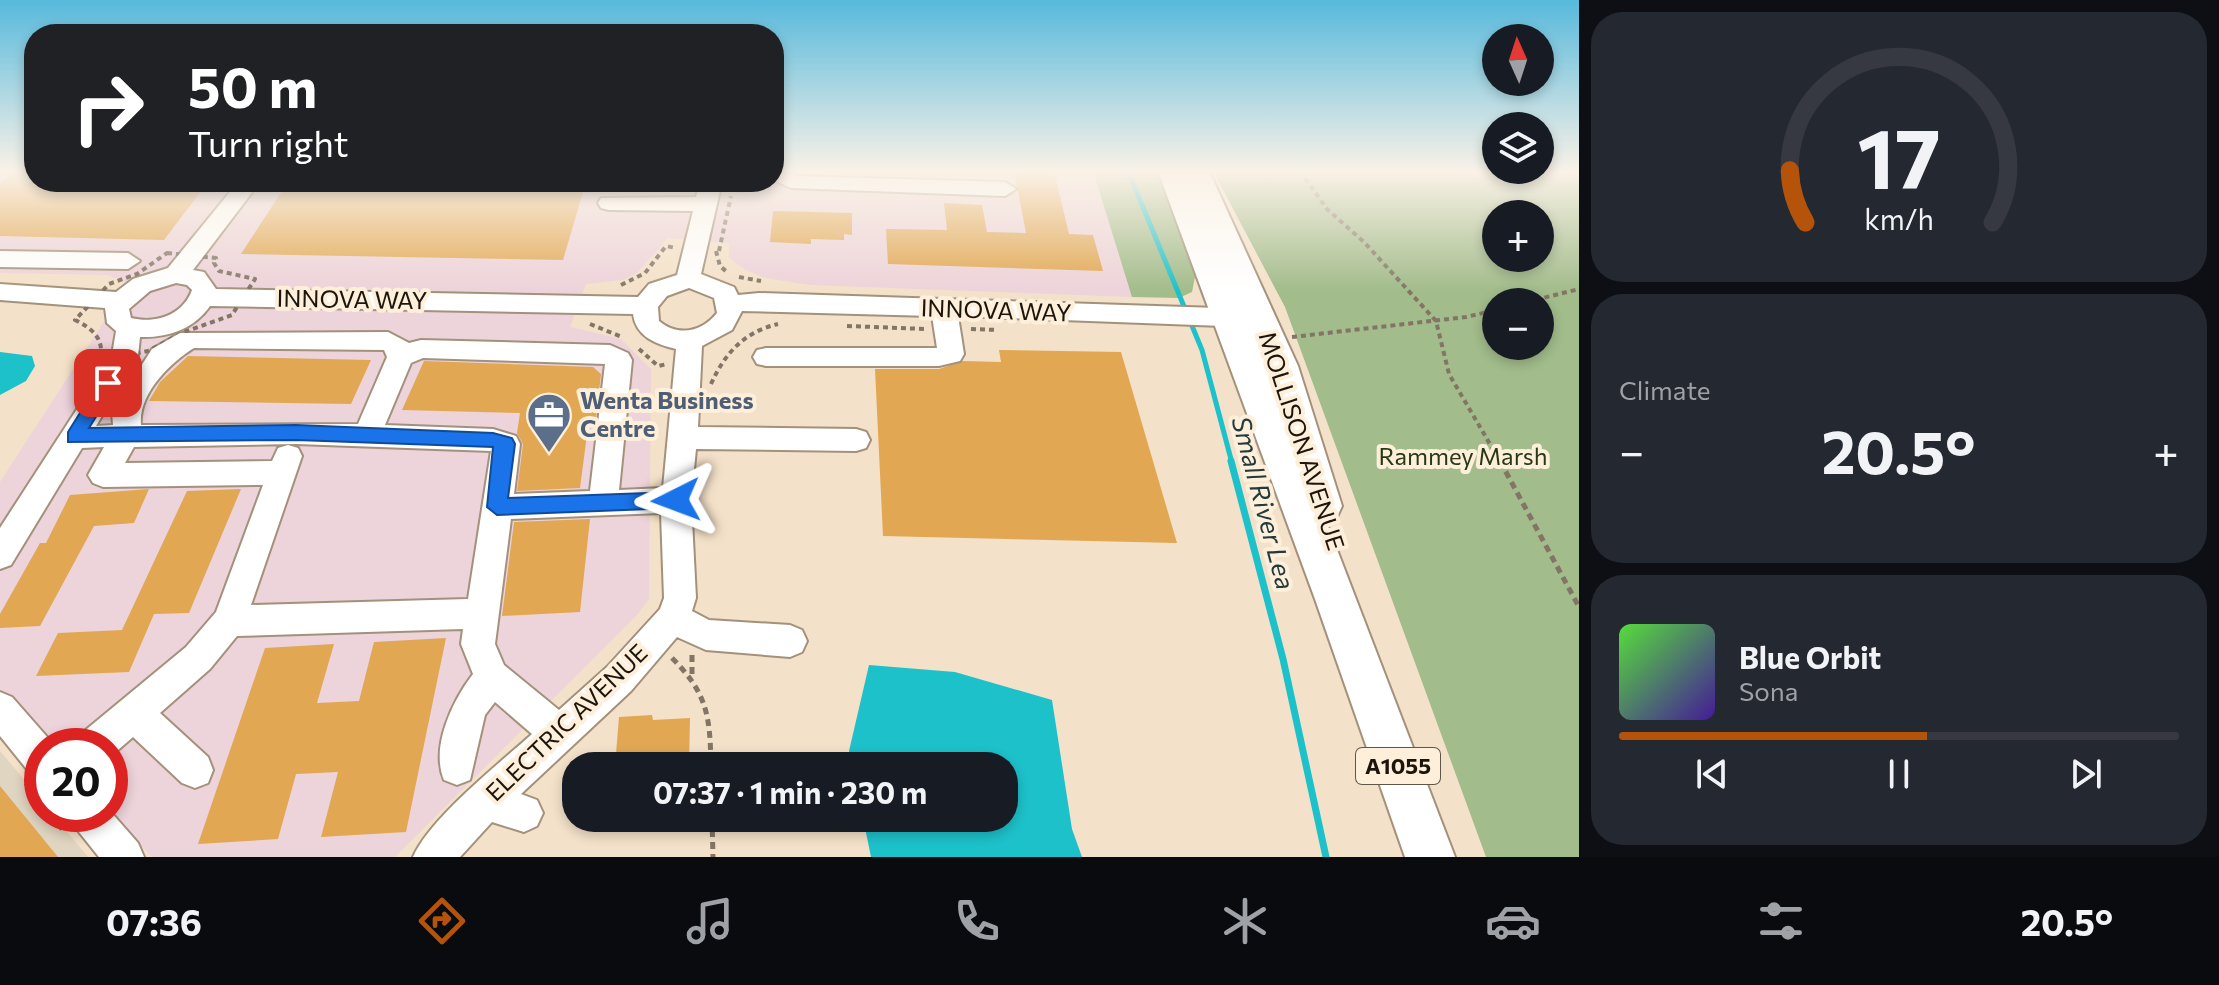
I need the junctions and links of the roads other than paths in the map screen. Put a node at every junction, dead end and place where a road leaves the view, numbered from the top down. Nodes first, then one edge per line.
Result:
1 (226, 211) edge
2 (709, 211) edge
3 (1191, 211) edge
4 (1208, 211) edge
5 (0, 259) edge
6 (54, 260) junction
7 (128, 261) dead end
8 (176, 275) junction
9 (688, 280) junction
10 (12, 293) edge
11 (203, 297) junction
12 (121, 301) junction
13 (731, 304) junction
14 (645, 306) junction
15 (945, 319) junction
16 (1243, 322) junction
17 (129, 328) junction
18 (689, 340) junction
19 (400, 357) junction
20 (766, 357) dead end
21 (128, 433) junction
22 (296, 433) junction
23 (367, 436) junction
24 (74, 437) junction
25 (681, 438) junction
26 (856, 440) dead end
27 (282, 473) junction
28 (676, 500) junction
29 (603, 504) junction
30 (497, 507) junction
31 (0, 555) edge
32 (482, 614) junction
33 (229, 621) junction
34 (678, 630) junction
35 (790, 641) dead end
36 (492, 677) junction
37 (0, 709) edge
38 (134, 713) junction
39 (116, 728) edge
40 (560, 734) junction
41 (24, 738) edge
42 (457, 767) dead end
43 (195, 770) dead end
44 (490, 797) junction
45 (524, 813) dead end
46 (103, 832) edge
47 (124, 857) edge
48 (433, 857) edge
49 (1430, 857) edge

1 - 8 street
2 - 9 street
3 - 16 main road, MOLLISON AVENUE / A1055
4 - 16 main road, MOLLISON AVENUE / A1055
5 - 6 street
6 - 7 street
6 - 10 street
8 - 11 street
8 - 12 street
9 - 13 street
9 - 14 street
10 - 12 street
11 - 14 street, INNOVA WAY
11 - 17 street
12 - 17 street
13 - 15 street, INNOVA WAY
13 - 18 street
14 - 18 street
15 - 16 street, INNOVA WAY
15 - 20 street
16 - 49 main road, MOLLISON AVENUE / A1055
17 - 24 street
18 - 25 street
19 - 21 street
19 - 23 street
19 - 29 street
21 - 22 street
21 - 24 street
21 - 27 street
22 - 23 street
22 - 27 street
23 - 30 street
24 - 31 street
25 - 26 street
25 - 28 street
27 - 33 street
28 - 29 street
28 - 34 street
29 - 30 street
30 - 32 street
32 - 33 street
32 - 36 street
33 - 38 street
34 - 35 street
34 - 40 street, ELECTRIC AVENUE
36 - 40 street
36 - 42 street
37 - 41 street
38 - 39 street
38 - 43 street
40 - 44 street, ELECTRIC AVENUE
44 - 45 street
44 - 48 street, ELECTRIC AVENUE
46 - 47 street

